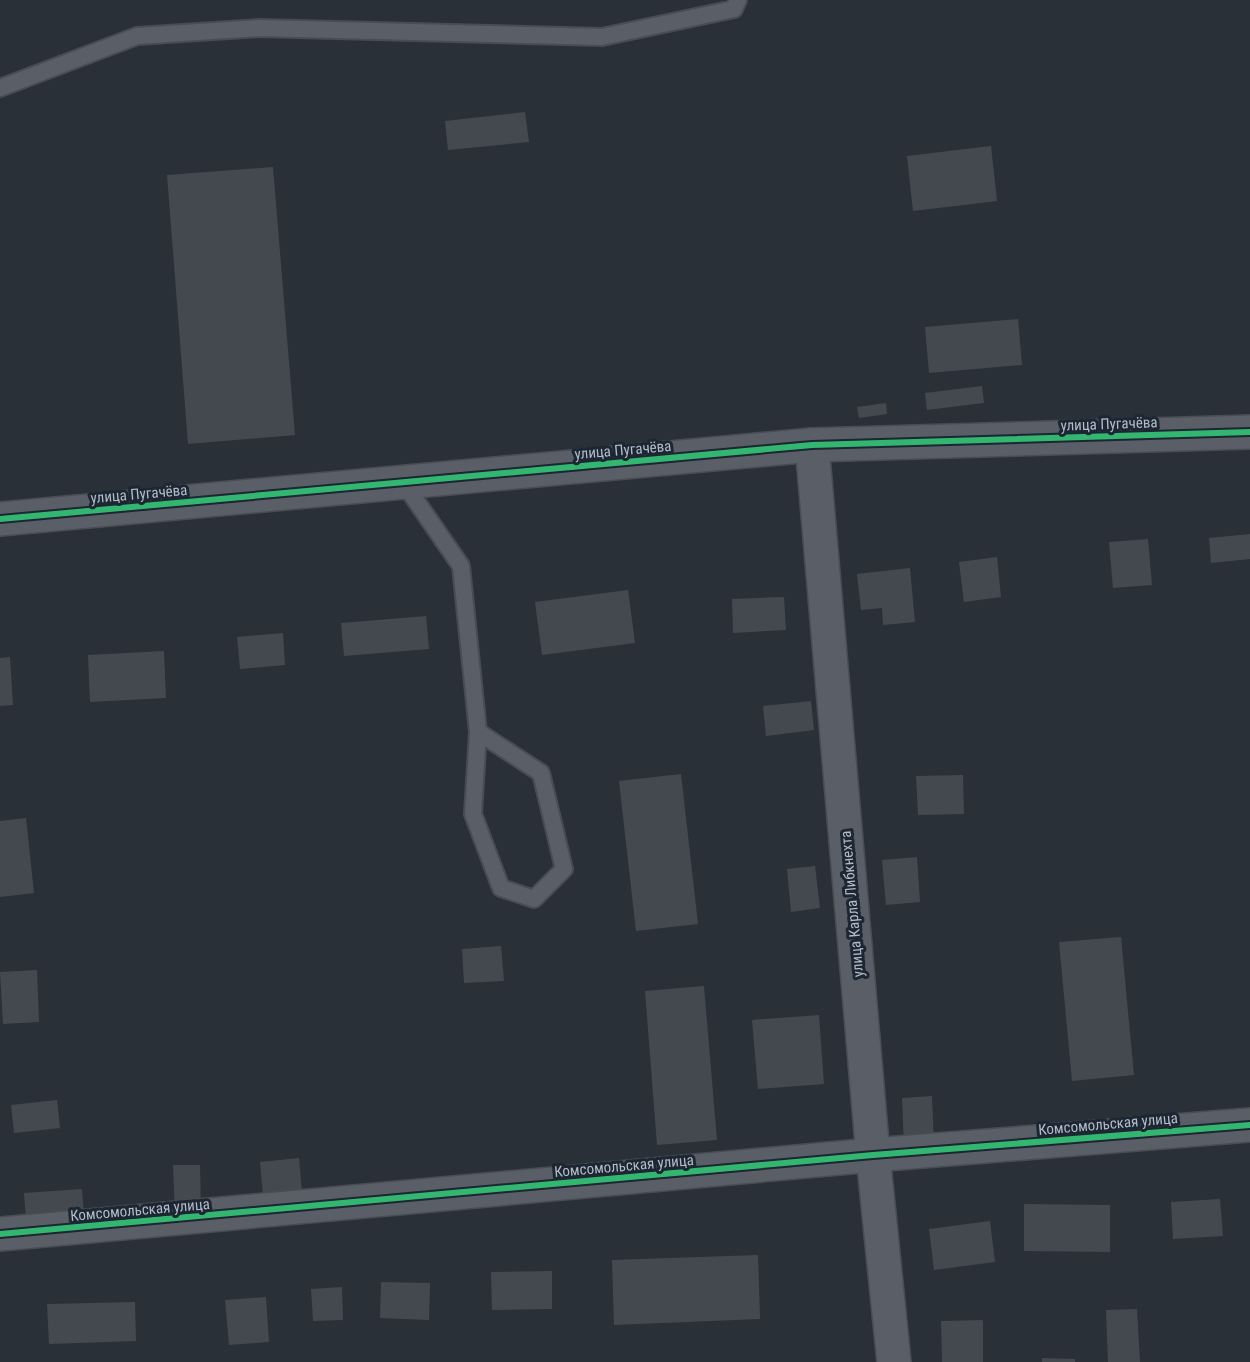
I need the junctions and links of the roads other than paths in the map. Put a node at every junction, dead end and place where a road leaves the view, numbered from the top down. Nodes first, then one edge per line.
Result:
1 (738, 0) edge
2 (0, 88) edge
3 (1250, 432) edge
4 (812, 445) junction
5 (403, 482) junction
6 (0, 519) edge
7 (478, 732) junction
8 (1250, 1125) edge
9 (873, 1155) junction
10 (0, 1234) edge
11 (894, 1362) edge

1 - 2 lane
3 - 4 street, улица Пугачёва
4 - 5 street, улица Пугачёва
4 - 9 street, улица Карла Либкнехта
5 - 6 street, улица Пугачёва
5 - 7 lane
7 - 7 lane
8 - 9 street, Комсомольская улица
9 - 10 street, Комсомольская улица
9 - 11 street, улица Карла Либкнехта

